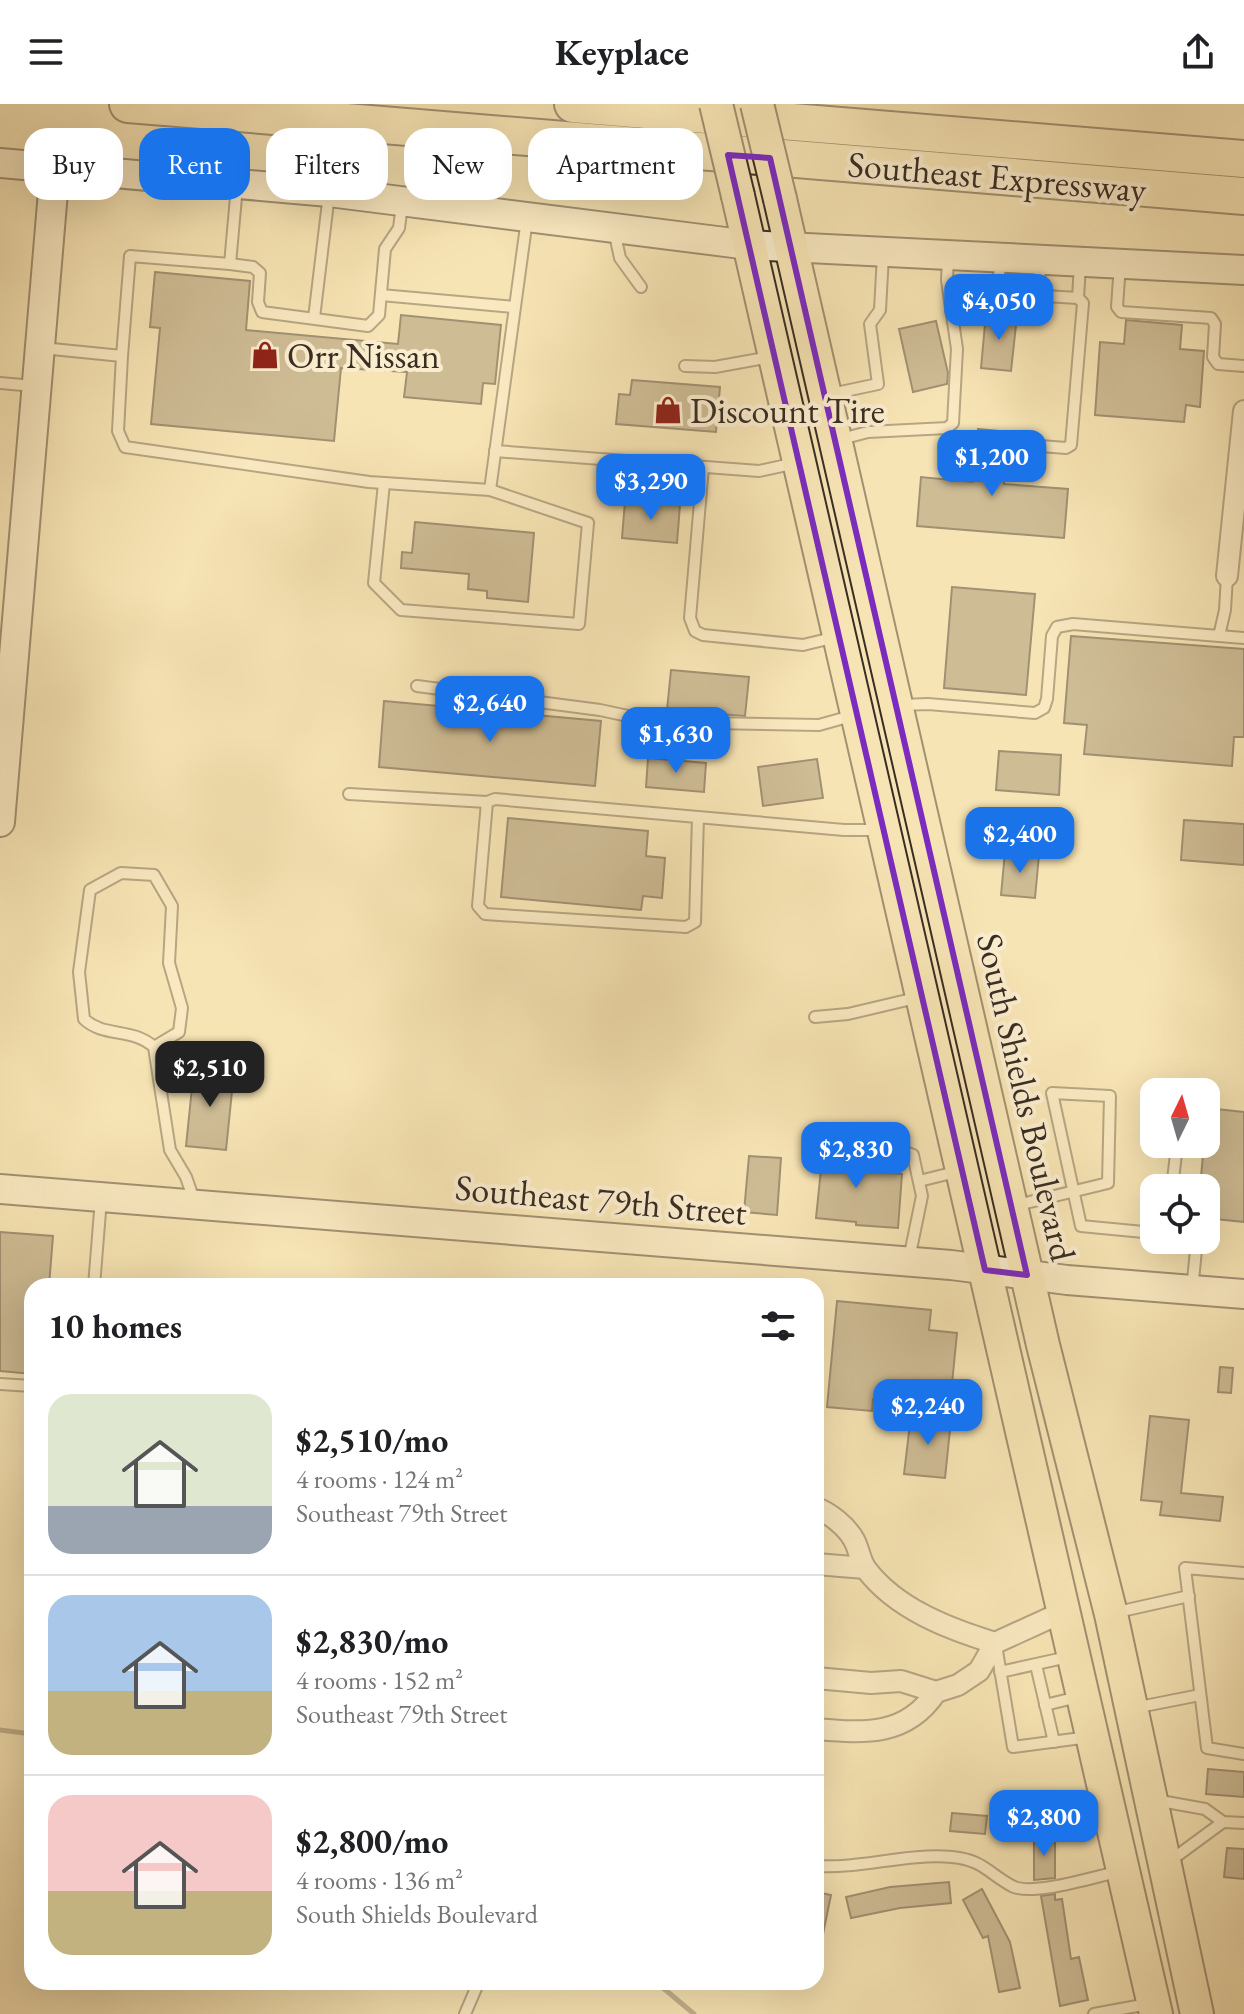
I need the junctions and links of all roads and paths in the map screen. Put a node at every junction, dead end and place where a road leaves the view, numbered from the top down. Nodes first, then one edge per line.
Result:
1 (128, 104) edge
2 (573, 104) edge
3 (716, 104) edge
4 (757, 104) edge
5 (1244, 159) edge
6 (0, 163) edge
7 (24, 165) edge
8 (1244, 196) edge
9 (52, 200) edge
10 (236, 200) edge
11 (328, 200) edge
12 (388, 200) edge
13 (403, 202) junction
14 (527, 218) junction
15 (614, 228) junction
16 (749, 245) junction
17 (791, 247) junction
18 (883, 253) junction
19 (948, 256) junction
20 (1001, 258) junction
21 (1040, 260) junction
22 (1080, 262) junction
23 (230, 264) junction
24 (1120, 264) junction
25 (1244, 270) edge
26 (641, 287) dead end
27 (997, 292) dead end
28 (381, 295) junction
29 (1078, 298) junction
30 (514, 307) junction
31 (314, 318) junction
32 (39, 347) junction
33 (122, 356) junction
34 (775, 356) junction
35 (685, 366) dead end
36 (1244, 366) edge
37 (0, 383) edge
38 (36, 386) junction
39 (825, 395) junction
40 (1244, 411) edge
41 (835, 440) junction
42 (1015, 444) dead end
43 (495, 451) junction
44 (799, 463) junction
45 (703, 467) junction
46 (384, 483) junction
47 (490, 490) junction
48 (1227, 576) joint
49 (839, 636) junction
50 (1219, 636) junction
51 (1244, 638) edge
52 (884, 658) junction
53 (847, 668) junction
54 (417, 686) dead end
55 (895, 705) junction
56 (857, 714) junction
57 (4, 739) edge
58 (349, 794) dead end
59 (487, 802) junction
60 (698, 817) junction
61 (0, 822) edge
62 (884, 830) junction
63 (922, 997) junction
64 (815, 1017) dead end
65 (154, 1047) junction
66 (862, 1148) dead end
67 (962, 1171) junction
68 (919, 1181) junction
69 (0, 1189) edge
70 (1072, 1190) junction
71 (101, 1197) junction
72 (195, 1205) junction
73 (1011, 1207) junction
74 (1140, 1232) edge
75 (1196, 1254) edge
76 (908, 1262) junction
77 (985, 1270) junction
78 (1027, 1275) junction
79 (95, 1278) edge
80 (1192, 1290) junction
81 (1244, 1294) edge
82 (0, 1384) edge
83 (24, 1386) edge
84 (824, 1513) edge
85 (824, 1565) edge
86 (865, 1568) junction
87 (1244, 1573) edge
88 (1189, 1596) junction
89 (1063, 1612) junction
90 (1111, 1614) junction
91 (995, 1643) junction
92 (1073, 1656) junction
93 (1036, 1665) junction
94 (1000, 1672) junction
95 (824, 1679) edge
96 (936, 1692) junction
97 (1200, 1695) junction
98 (1082, 1696) junction
99 (1045, 1705) junction
100 (1132, 1708) junction
101 (824, 1730) edge
102 (1092, 1736) junction
103 (1054, 1742) junction
104 (1244, 1754) edge
105 (1152, 1800) junction
106 (1223, 1822) junction
107 (1244, 1823) edge
108 (1165, 1864) junction
109 (824, 1865) edge
110 (1123, 1871) junction
111 (475, 1990) edge
112 (1177, 2011) edge
113 (465, 2014) edge
114 (1094, 2014) edge

1 - 8 highway, Southeast Expressway
2 - 5 highway, Southeast Expressway
3 - 16 main road, bridge
4 - 17 main road, South Shields Boulevard, bridge
6 - 7 street
9 - 32 street
10 - 23 lane
11 - 31 lane
12 - 13 street
13 - 14 street
13 - 28 lane
14 - 15 street
14 - 30 lane
15 - 16 street
15 - 26 lane
16 - 17 street
16 - 34 main road
17 - 18 street
17 - 39 main road, South Shields Boulevard
18 - 19 street
18 - 39 lane
19 - 20 street
19 - 41 lane
20 - 21 street
20 - 27 lane
21 - 22 street
21 - 29 lane
22 - 24 street
22 - 29 lane
23 - 31 lane
23 - 33 lane
24 - 25 street
24 - 36 lane
28 - 30 lane
28 - 31 lane
29 - 42 lane
30 - 43 lane
32 - 33 lane
32 - 38 street
33 - 46 lane
34 - 35 lane
34 - 44 main road
37 - 38 lane
38 - 57 street
39 - 41 main road, South Shields Boulevard
40 - 48 street
41 - 52 main road, South Shields Boulevard
43 - 45 lane
43 - 47 lane
44 - 45 lane
44 - 49 main road
45 - 49 lane
46 - 47 lane
46 - 47 lane
48 - 50 lane
49 - 53 main road
50 - 51 lane
50 - 55 lane
52 - 53 main road
52 - 55 main road, South Shields Boulevard
53 - 56 main road
54 - 56 lane
55 - 73 main road, South Shields Boulevard
56 - 62 main road
57 - 61 street
58 - 59 lane
59 - 60 lane
59 - 60 lane
60 - 62 lane
62 - 63 main road
63 - 64 lane
63 - 67 main road
65 - 65 lane
65 - 72 lane
66 - 68 lane
67 - 68 lane
67 - 77 main road
68 - 76 lane
69 - 71 street, Southeast 79th Street
70 - 70 lane
70 - 73 lane
70 - 74 lane
71 - 72 street, Southeast 79th Street
71 - 79 lane
72 - 76 street, Southeast 79th Street
73 - 78 main road, South Shields Boulevard
75 - 80 lane
76 - 77 street, Southeast 79th Street
77 - 78 street, Southeast 79th Street
77 - 89 main road
78 - 80 street, Southeast 79th Street
78 - 90 main road, South Shields Boulevard
80 - 81 street, Southeast 79th Street
82 - 83 lane
84 - 86 street
85 - 86 street
86 - 91 street
87 - 88 lane
88 - 90 lane
88 - 97 lane
89 - 91 street
89 - 92 main road
90 - 100 main road, South Shields Boulevard
91 - 94 lane
91 - 96 street
92 - 93 lane
92 - 98 main road
93 - 94 lane
93 - 99 lane
94 - 103 lane
95 - 96 street
96 - 101 street
97 - 100 lane
97 - 104 lane
98 - 99 lane
98 - 102 main road
99 - 103 lane
100 - 105 main road, South Shields Boulevard
102 - 103 lane
102 - 110 main road
105 - 106 lane
105 - 108 main road, South Shields Boulevard
106 - 107 lane
106 - 108 lane
108 - 112 main road, South Shields Boulevard
109 - 110 lane
110 - 112 main road
111 - 113 lane
112 - 114 lane

